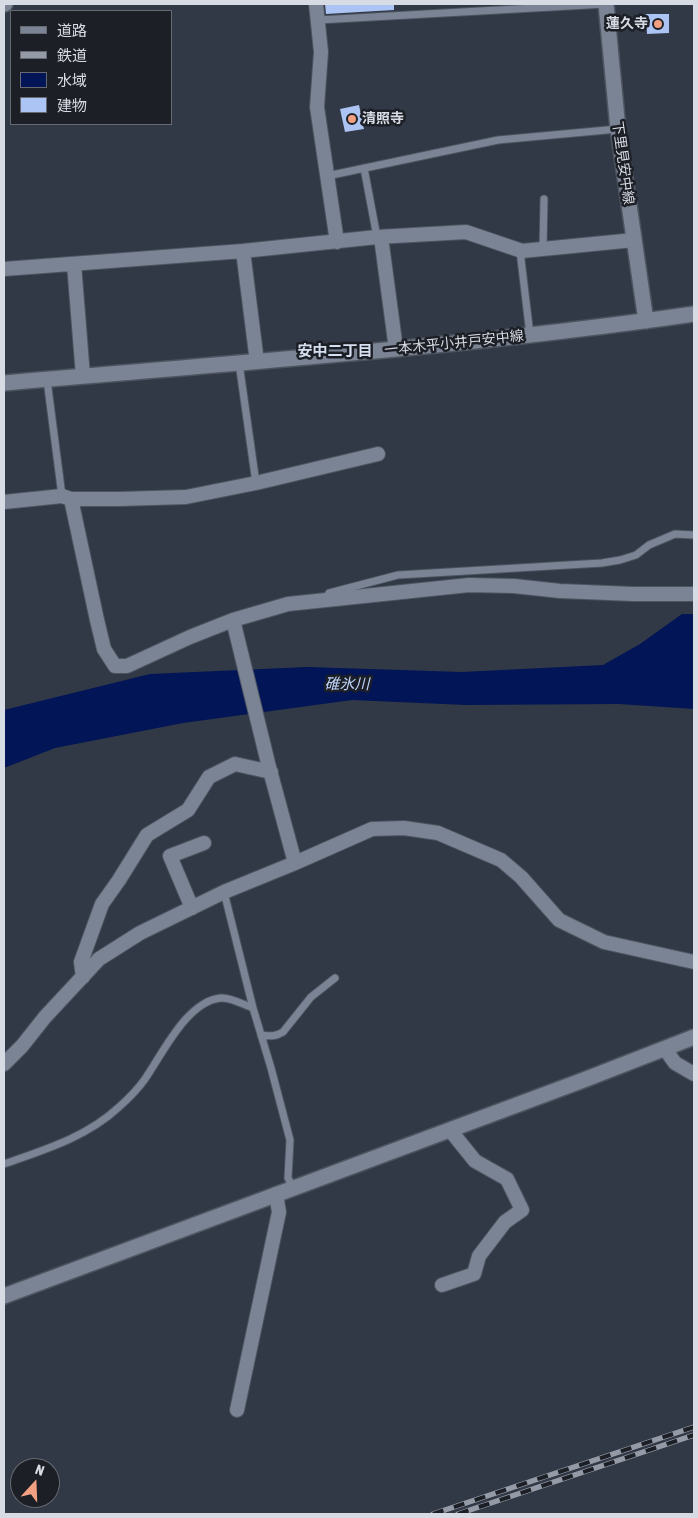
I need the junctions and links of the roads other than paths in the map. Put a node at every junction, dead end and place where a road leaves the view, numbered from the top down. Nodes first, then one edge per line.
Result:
1 (316, 4) edge
2 (606, 4) edge
3 (318, 20) junction
4 (618, 129) junction
5 (364, 168) junction
6 (327, 176) junction
7 (544, 199) dead end
8 (379, 237) junction
9 (634, 240) junction
10 (337, 242) junction
11 (543, 249) junction
12 (243, 251) junction
13 (520, 251) junction
14 (74, 264) junction
15 (4, 269) edge
16 (694, 314) edge
17 (646, 321) junction
18 (530, 335) junction
19 (396, 349) junction
20 (256, 362) junction
21 (238, 363) junction
22 (82, 376) junction
23 (46, 380) junction
24 (4, 384) edge
25 (378, 454) dead end
26 (256, 483) junction
27 (66, 497) junction
28 (4, 502) edge
29 (694, 535) edge
30 (694, 594) edge
31 (326, 599) junction
32 (234, 624) junction
33 (270, 767) junction
34 (204, 843) dead end
35 (295, 863) junction
36 (224, 892) junction
37 (192, 908) junction
38 (694, 962) edge
39 (83, 977) junction
40 (335, 978) dead end
41 (253, 1008) junction
42 (261, 1035) junction
43 (694, 1037) edge
44 (665, 1049) junction
45 (4, 1064) edge
46 (694, 1074) edge
47 (450, 1130) junction
48 (4, 1164) edge
49 (293, 1187) junction
50 (276, 1194) junction
51 (442, 1285) dead end
52 (4, 1296) edge
53 (237, 1410) dead end

1 - 3 street
2 - 3 lane
2 - 4 main road, 下里見安中線
3 - 6 street
4 - 5 lane
4 - 9 main road, 下里見安中線
5 - 6 lane
5 - 8 lane
6 - 10 street
7 - 11 lane
8 - 10 street
8 - 13 street
8 - 19 street
9 - 11 street
9 - 17 main road, 下里見安中線
10 - 12 street
11 - 13 street
12 - 14 street
12 - 20 street
13 - 18 lane
14 - 15 street
14 - 22 street
16 - 17 main road, 一本木平小井戸安中線
17 - 18 main road, 一本木平小井戸安中線
18 - 19 main road, 一本木平小井戸安中線
19 - 20 main road, 一本木平小井戸安中線
20 - 21 main road, 一本木平小井戸安中線
21 - 22 main road, 一本木平小井戸安中線
21 - 26 lane
22 - 23 main road, 一本木平小井戸安中線
23 - 24 main road, 一本木平小井戸安中線
23 - 27 lane
25 - 26 street
26 - 27 street
27 - 28 street
27 - 32 street
29 - 31 lane
30 - 31 street
31 - 32 street
32 - 33 street
33 - 35 street
33 - 39 street
34 - 37 street
35 - 36 street
35 - 38 street
36 - 37 street
36 - 41 lane
37 - 39 street
39 - 45 street
40 - 42 lane
41 - 42 lane
41 - 48 lane
42 - 49 lane
43 - 44 main road
44 - 46 street
44 - 47 main road
47 - 49 main road
47 - 51 street
49 - 50 main road
50 - 52 main road
50 - 53 street

